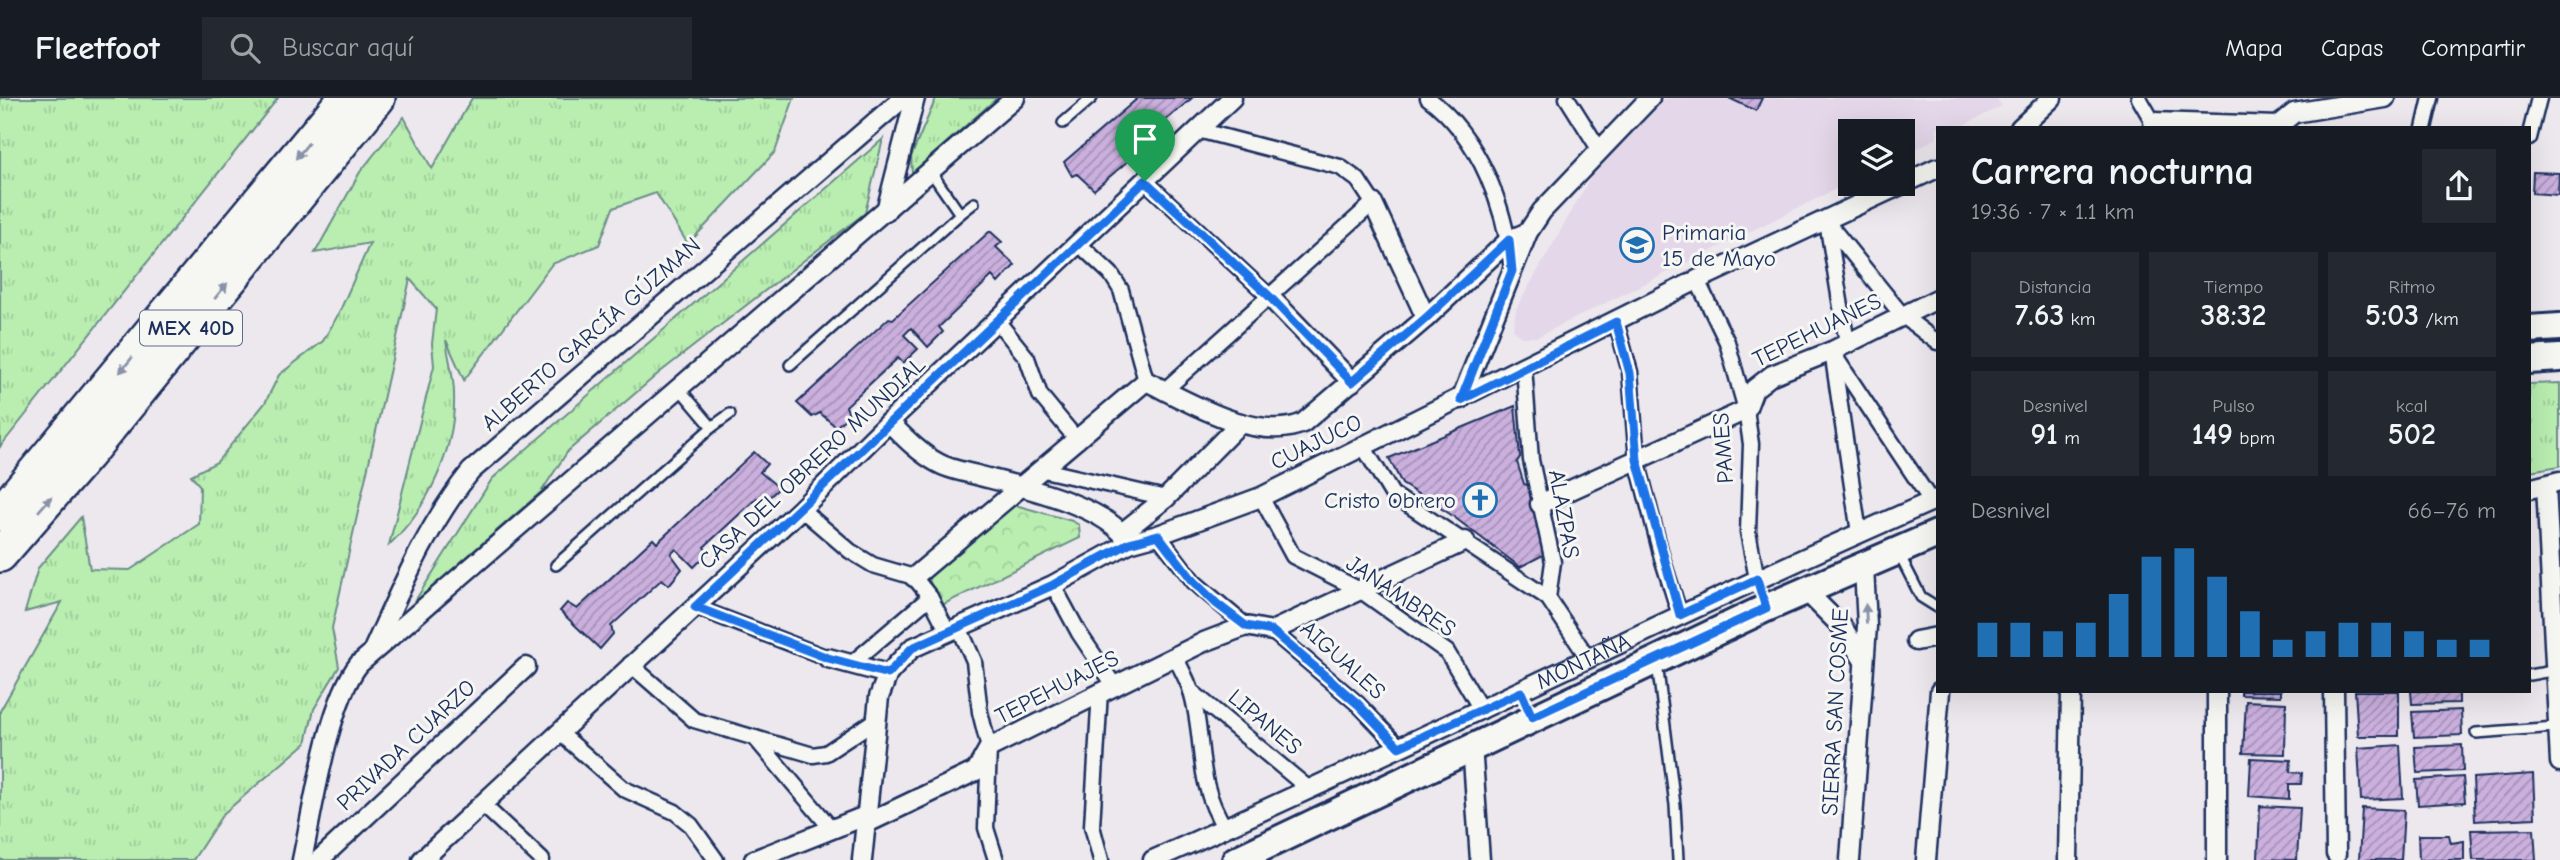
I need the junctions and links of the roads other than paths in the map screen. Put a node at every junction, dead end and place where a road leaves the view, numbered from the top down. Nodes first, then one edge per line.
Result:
1 (345, 98) edge
2 (378, 98) edge
3 (903, 98) edge
4 (915, 98) edge
5 (1015, 98) edge
6 (1092, 98) edge
7 (1232, 98) edge
8 (1428, 98) edge
9 (1567, 98) edge
10 (1650, 98) edge
11 (2052, 98) edge
12 (2139, 98) edge
13 (2385, 98) edge
14 (2431, 98) edge
15 (2539, 98) edge
16 (2294, 105) edge
17 (1063, 122) dead end
18 (2152, 125) edge
19 (2022, 126) edge
20 (2215, 126) edge
21 (2279, 126) edge
22 (2424, 126) edge
23 (1198, 130) junction
24 (2531, 130) edge
25 (1599, 149) junction
26 (1936, 167) edge
27 (931, 172) junction
28 (1145, 181) junction
29 (974, 203) dead end
30 (1373, 203) junction
31 (886, 211) junction
32 (961, 214) junction
33 (1826, 221) junction
34 (1528, 232) junction
35 (1509, 240) junction
36 (1080, 245) junction
37 (1512, 271) junction
38 (1697, 280) junction
39 (1269, 296) junction
40 (1936, 299) edge
41 (1902, 316) junction
42 (1426, 318) junction
43 (998, 322) junction
44 (1616, 322) junction
45 (2560, 327) edge
46 (2531, 329) edge
47 (1936, 341) edge
48 (1839, 347) junction
49 (2560, 358) edge
50 (2531, 360) edge
51 (790, 365) dead end
52 (1524, 367) junction
53 (1146, 382) junction
54 (1352, 382) junction
55 (679, 388) junction
56 (1165, 390) junction
57 (1461, 400) junction
58 (1746, 410) junction
59 (730, 414) dead end
60 (888, 422) junction
61 (1240, 423) junction
62 (712, 427) junction
63 (1079, 441) junction
64 (1363, 446) junction
65 (1637, 460) junction
66 (1044, 470) junction
67 (2545, 485) edge
68 (1021, 487) junction
69 (1261, 496) junction
70 (1166, 498) junction
71 (1934, 500) edge
72 (1540, 504) junction
73 (801, 509) junction
74 (0, 514) edge
75 (1859, 533) junction
76 (1936, 534) edge
77 (1158, 535) junction
78 (1126, 537) junction
79 (1465, 541) junction
80 (1898, 552) junction
81 (0, 555) edge
82 (556, 565) dead end
83 (1864, 567) junction
84 (914, 578) junction
85 (1757, 579) junction
86 (1053, 585) junction
87 (1360, 590) junction
88 (1807, 592) junction
89 (929, 597) junction
90 (1548, 598) junction
91 (1936, 606) edge
92 (695, 607) junction
93 (1766, 608) junction
94 (1680, 615) junction
95 (1246, 626) junction
96 (953, 630) junction
97 (1272, 631) junction
98 (1936, 637) edge
99 (1916, 641) dead end
100 (370, 654) junction
101 (1174, 656) junction
102 (828, 658) joint
103 (1587, 658) junction
104 (1657, 661) junction
105 (1864, 662) junction
106 (630, 664) junction
107 (851, 664) junction
108 (526, 667) dead end
109 (2557, 670) edge
110 (888, 674) junction
111 (2531, 675) edge
112 (1107, 688) junction
113 (1191, 691) junction
114 (1521, 692) junction
115 (1940, 693) edge
116 (2071, 693) edge
117 (2217, 693) edge
118 (2334, 693) edge
119 (1482, 711) junction
120 (1532, 717) junction
121 (876, 720) junction
122 (2556, 727) junction
123 (559, 732) junction
124 (2476, 733) dead end
125 (754, 736) junction
126 (1472, 745) junction
127 (1399, 747) junction
128 (989, 748) junction
129 (2560, 762) edge
130 (1309, 789) junction
131 (482, 804) junction
132 (865, 820) junction
133 (830, 828) junction
134 (1225, 828) junction
135 (2336, 854) dead end
136 (302, 860) edge
137 (318, 860) edge
138 (422, 860) edge
139 (542, 860) edge
140 (716, 860) edge
141 (754, 860) edge
142 (862, 860) edge
143 (996, 860) edge
144 (1101, 860) edge
145 (1153, 860) edge
146 (1236, 860) edge
147 (1480, 860) edge
148 (1678, 860) edge
149 (1850, 860) edge
150 (1926, 860) edge
151 (2068, 860) edge
152 (2217, 860) edge

1 -> 74 highway, MEX 40D
81 -> 2 highway, MEX 40D
3 - 100 street, ALBERTO GARCÍA GÚZMAN
4 - 31 street
5 - 27 street, ALBERTO GARCÍA GÚZMAN
6 - 17 lane
7 - 23 street, CASA DEL OBRERO MUNDIAL
8 - 35 street
9 - 25 street
10 - 25 street
11 - 19 street
12 - 18 street
13 - 16 street
14 - 22 street
15 - 24 street
16 - 21 street
18 - 20 street
23 - 28 street, CASA DEL OBRERO MUNDIAL
23 - 30 street
25 - 34 street
26 - 33 street, CUAJUCO
27 - 31 street, ALBERTO GARCÍA GÚZMAN
27 - 32 lane
28 - 36 street, CASA DEL OBRERO MUNDIAL
28 - 39 street
29 - 32 lane
30 - 39 street
30 - 42 street
31 - 55 street, ALBERTO GARCÍA GÚZMAN
32 - 51 lane
33 - 38 street, CUAJUCO
33 - 41 street
33 - 48 street
34 - 35 street
34 - 37 street
35 - 37 street
35 - 42 street
36 - 43 street, CASA DEL OBRERO MUNDIAL
36 - 53 street
37 - 57 street
38 - 44 street, CUAJUCO
38 - 58 street, PAMES
39 - 54 street
39 - 56 street
40 - 41 street, TEPEHUANES
41 - 47 street
41 - 48 street, TEPEHUANES
42 - 54 street
43 - 60 street, CASA DEL OBRERO MUNDIAL
43 - 63 street
44 - 52 street, CUAJUCO
44 - 65 street
45 - 46 main road
48 - 58 street, TEPEHUANES
48 - 71 street
48 - 75 street
49 - 50 main road
52 - 57 street, CUAJUCO
52 - 72 street, ALAZPAS
53 - 56 street
53 - 63 street
54 - 61 street
55 - 62 lane
55 - 100 street, ALBERTO GARCÍA GÚZMAN
56 - 61 street
57 - 64 street, CUAJUCO
58 - 65 street
58 - 85 street, PAMES
59 - 62 lane
60 - 68 street
60 - 73 street, CASA DEL OBRERO MUNDIAL
61 - 70 street
62 - 82 lane
63 - 66 street
64 - 69 street, CUAJUCO
64 - 79 street
65 - 72 street
65 - 94 street
66 - 68 street
66 - 70 street
67 - 109 street
68 - 78 street
68 - 84 street
69 - 77 street, CUAJUCO
69 - 87 street, JANAMBRES
70 - 78 street
71 - 75 street, MONTAÑA
72 - 90 street, ALAZPAS
73 - 84 street
73 - 92 street, CASA DEL OBRERO MUNDIAL
75 - 85 street, MONTAÑA
76 - 80 main road, MONTAÑA
77 - 78 street, CUAJUCO
77 - 95 street, AIGUALES
78 - 86 street, CUAJUCO
79 - 87 street
79 - 90 street
80 - 83 main road, MONTAÑA
80 - 91 lane
83 - 88 main road, MONTAÑA
105 -> 83 street, SIERRA SAN COSME
84 - 89 street
85 - 93 street
85 - 94 street, MONTAÑA
86 - 96 street, CUAJUCO
86 - 112 street
87 - 97 street
87 - 119 street, JANAMBRES
88 - 93 main road, MONTAÑA
88 - 105 street
89 - 96 street
89 - 107 street
90 - 103 street
92 - 102 street
92 - 106 street, CASA DEL OBRERO MUNDIAL
93 - 104 main road, MONTAÑA
94 - 103 street, MONTAÑA
95 - 97 street, AIGUALES
95 - 101 street, TEPEHUAJES
96 - 110 street, CUAJUCO
96 - 128 street
97 - 127 street, AIGUALES
98 - 99 street
100 - 136 street, ALBERTO GARCÍA GÚZMAN
101 - 112 street, TEPEHUAJES
101 - 113 street, LIPANES
102 - 107 street
103 - 114 street, MONTAÑA
104 - 120 main road, MONTAÑA
104 - 148 lane
105 - 149 street, SIERRA SAN COSME
106 - 123 street, CASA DEL OBRERO MUNDIAL
106 - 125 street
107 - 110 street
108 - 137 street, PRIVADA CUARZO
109 - 111 lane
109 - 122 street
110 - 121 street, CUAJUCO
112 - 128 street, TEPEHUAJES
112 - 144 street
113 - 130 street, LIPANES
113 - 134 street, LIPANES
114 - 119 street, MONTAÑA
114 - 120 street
115 - 150 street
116 - 151 street
117 - 152 street
118 - 135 street
119 - 127 street, MONTAÑA
120 - 126 main road, MONTAÑA
121 - 125 street
121 - 132 street, CUAJUCO
122 - 124 lane
122 - 129 street
123 - 131 street, CASA DEL OBRERO MUNDIAL
123 - 140 street
125 - 133 street
126 - 146 main road, MONTAÑA
126 - 147 street
127 - 130 street, MONTAÑA
128 - 132 street, TEPEHUAJES
128 - 143 street
130 - 134 street, MONTAÑA
131 - 138 street, CASA DEL OBRERO MUNDIAL
131 - 139 street
132 - 133 street, TEPEHUAJES
132 - 142 street, CUAJUCO
133 - 141 street, TEPEHUAJES
134 - 145 street, MONTAÑA

